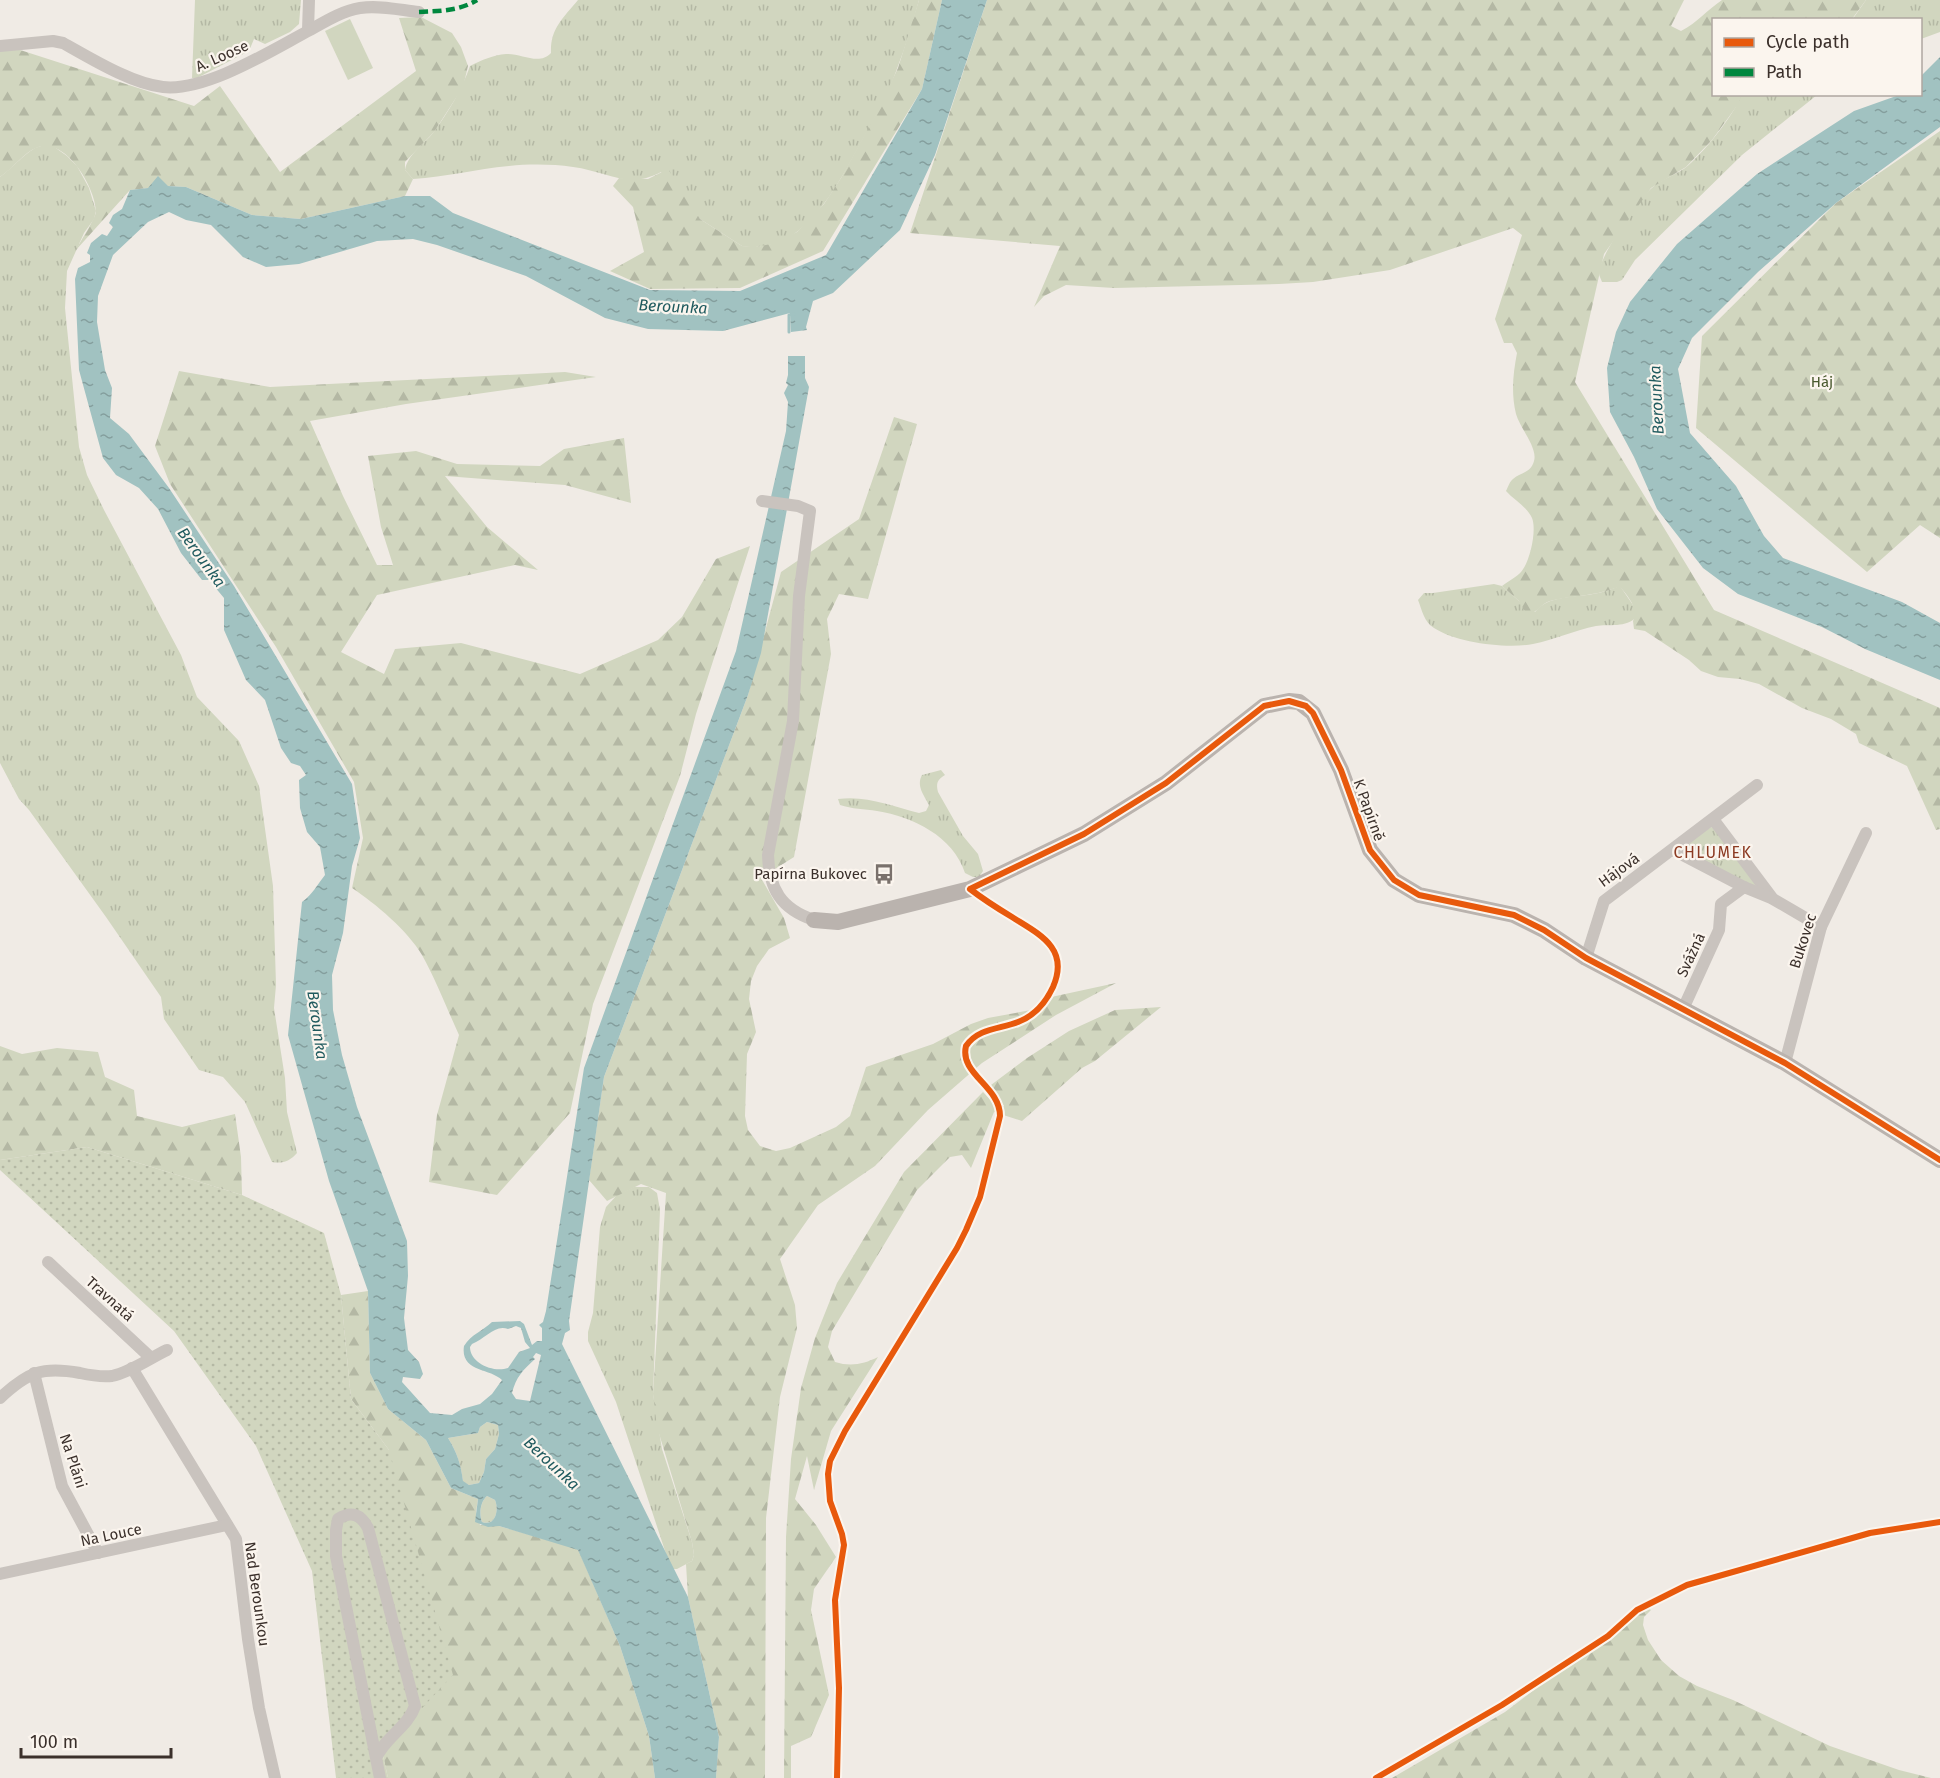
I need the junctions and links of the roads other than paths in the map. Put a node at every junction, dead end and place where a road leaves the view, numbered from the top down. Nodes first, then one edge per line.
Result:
1 (309, 0) edge
2 (419, 12) dead end
3 (308, 30) junction
4 (0, 46) edge
5 (762, 501) dead end
6 (1757, 785) dead end
7 (1713, 819) junction
8 (1866, 833) dead end
9 (1672, 850) junction
10 (1744, 887) junction
11 (1773, 899) junction
12 (814, 920) joint
13 (1821, 927) junction
14 (1586, 958) junction
15 (1683, 1009) junction
16 (1785, 1063) junction
17 (1940, 1160) edge
18 (48, 1263) dead end
19 (167, 1350) dead end
20 (151, 1358) junction
21 (132, 1368) junction
22 (34, 1373) junction
23 (0, 1398) edge
24 (227, 1525) junction
25 (98, 1553) junction
26 (0, 1574) edge
27 (376, 1758) junction
28 (275, 1778) edge
29 (380, 1778) edge

1 - 3 street
2 - 3 street, A. Loose
3 - 4 street, A. Loose
5 - 12 street
6 - 7 street, Hájová
7 - 9 street, Hájová
7 - 11 street
8 - 13 street, Bukovec
9 - 10 street
9 - 14 street, Hájová
10 - 11 street
10 - 15 street, Svážná
11 - 13 street
12 - 14 street, K Papírně
13 - 16 street, Bukovec
14 - 15 street, K Papírně
15 - 16 street, K Papírně
16 - 17 street, K Papírně
18 - 20 street, Travnatá
19 - 20 street
20 - 21 street
21 - 22 street
21 - 24 street, Nad Berounkou
22 - 23 street
22 - 25 street, Na Pláni
24 - 25 street, Na Louce
24 - 28 street, Nad Berounkou
25 - 26 street, Na Louce
27 - 27 street
27 - 29 street

